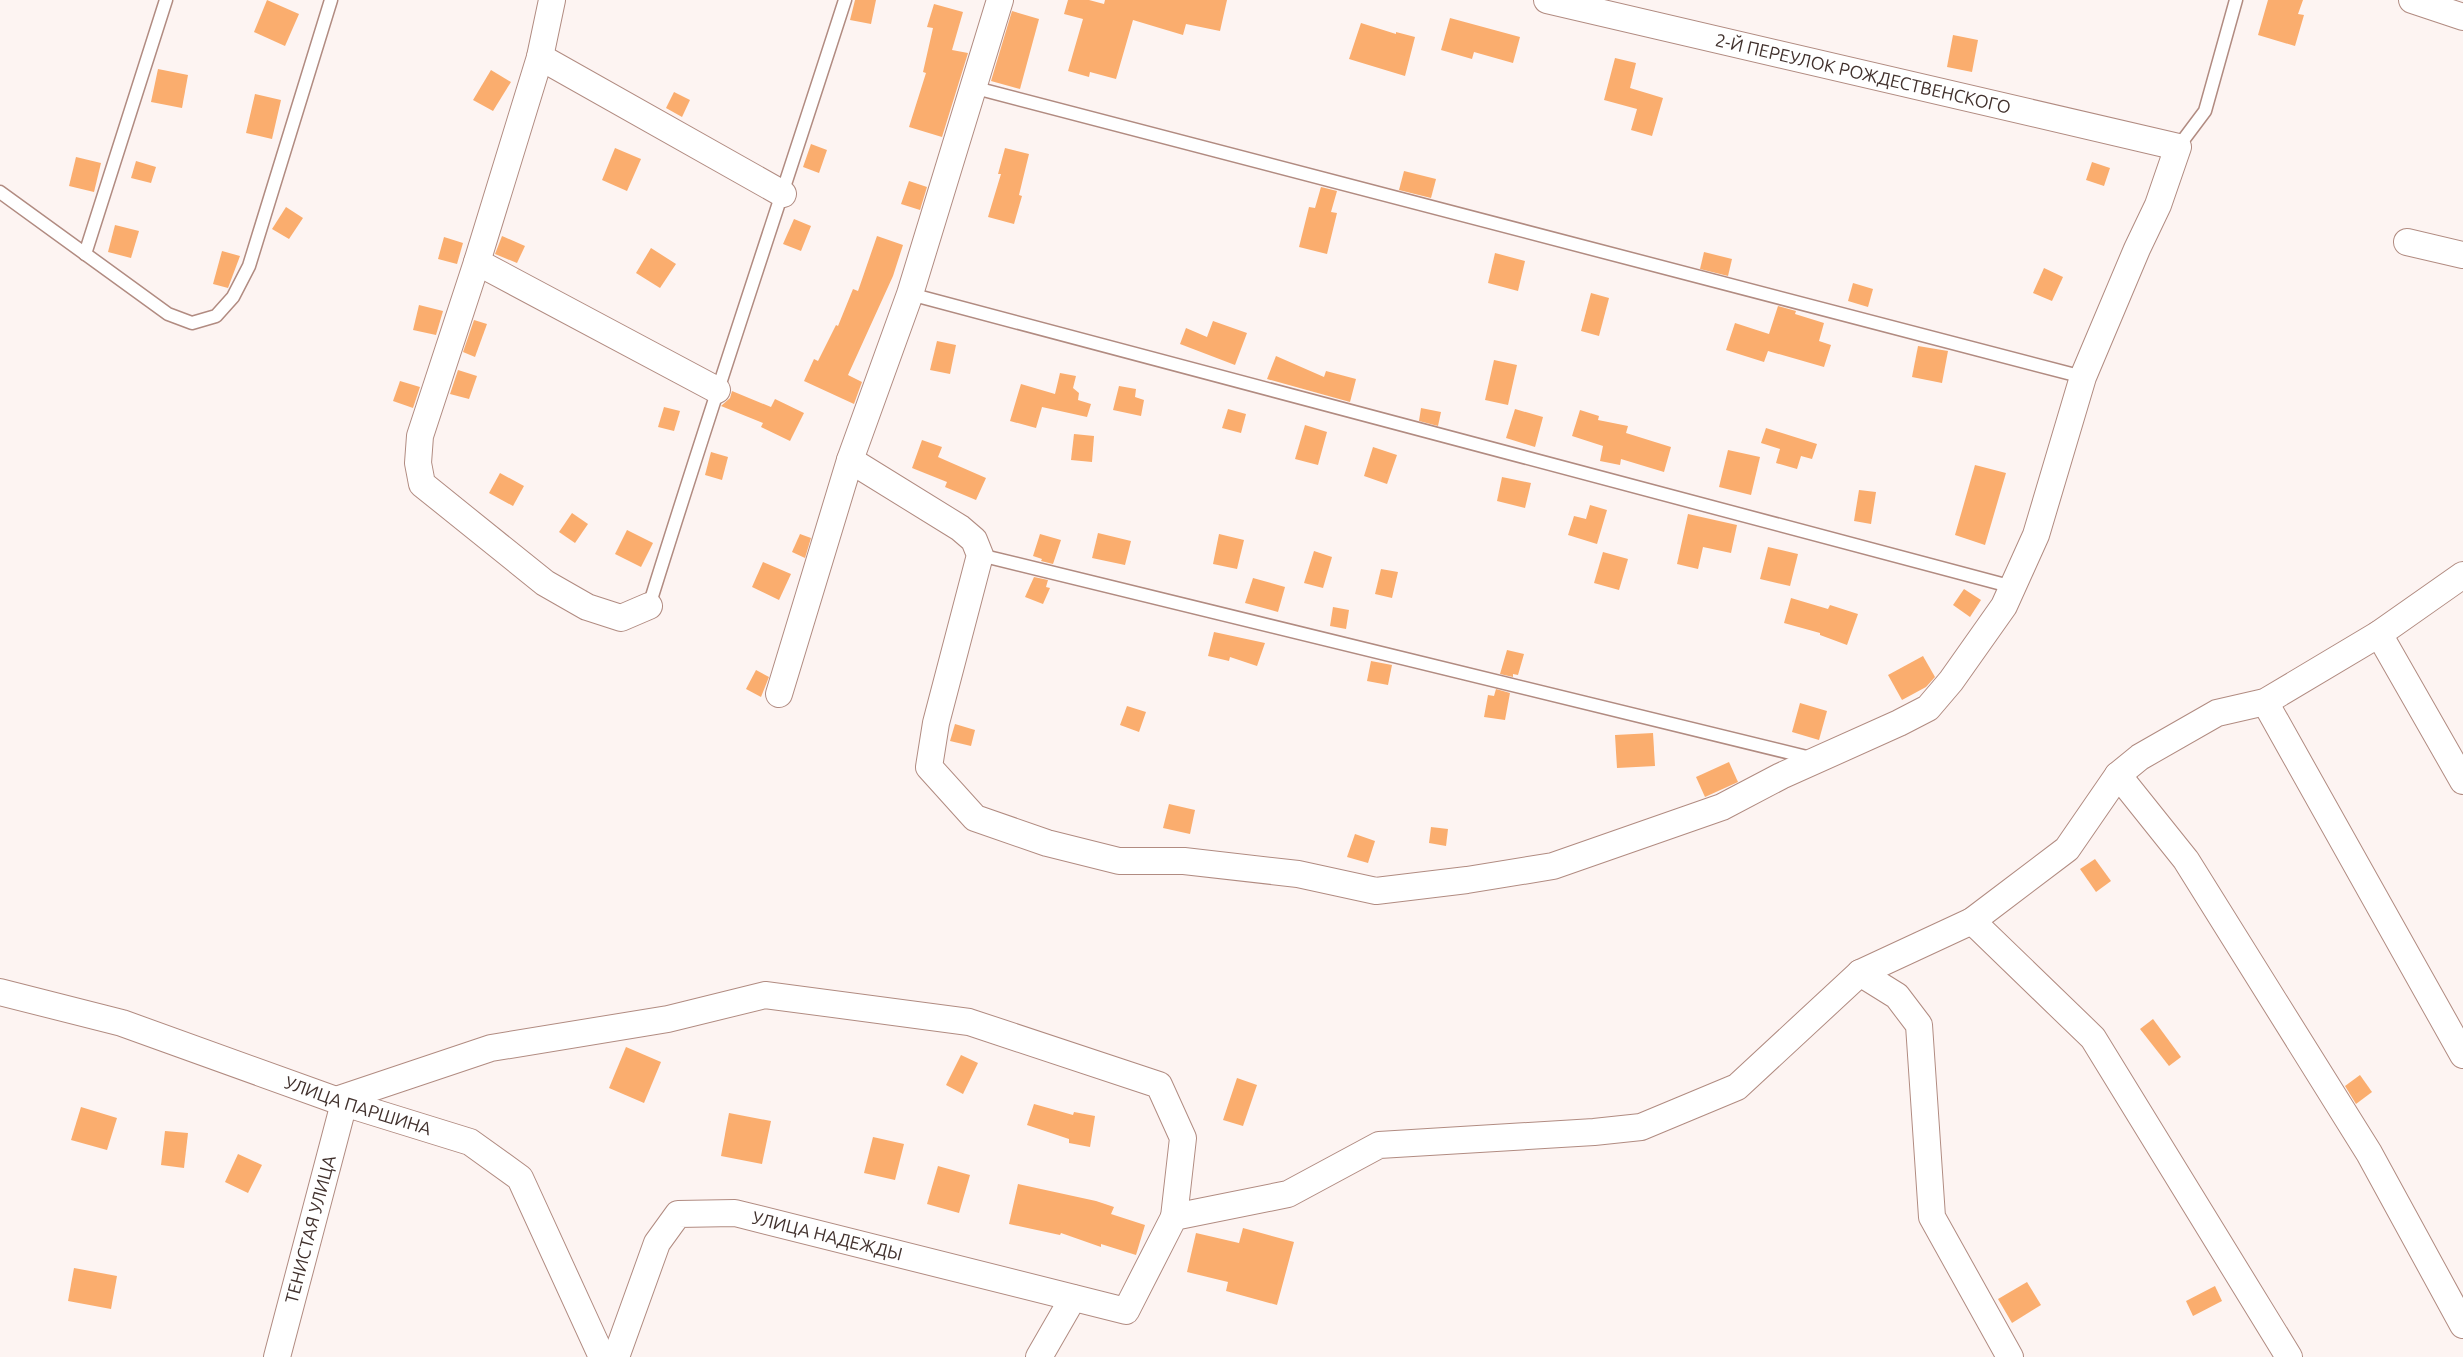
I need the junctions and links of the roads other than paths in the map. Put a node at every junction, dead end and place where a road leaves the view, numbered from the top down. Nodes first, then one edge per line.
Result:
1 (166, 0) edge
2 (331, 0) edge
3 (552, 0) edge
4 (845, 0) edge
5 (999, 0) edge
6 (1547, 0) edge
7 (2236, 0) edge
8 (2412, 0) edge
9 (2463, 17) edge
10 (540, 57) junction
11 (972, 87) junction
12 (2178, 147) junction
13 (0, 192) edge
14 (783, 194) junction
15 (2407, 242) dead end
16 (85, 254) junction
17 (2463, 255) edge
18 (477, 262) junction
19 (910, 294) junction
20 (2083, 376) junction
21 (717, 390) junction
22 (850, 460) junction
23 (980, 555) junction
24 (2463, 575) edge
25 (2013, 587) junction
26 (649, 606) joint
27 (2379, 634) junction
28 (779, 694) dead end
29 (2265, 702) junction
30 (1818, 760) junction
31 (2118, 774) junction
32 (2463, 781) edge
33 (1972, 921) junction
34 (1860, 973) junction
35 (0, 992) edge
36 (2463, 1055) edge
37 (340, 1102) junction
38 (1174, 1217) junction
39 (1073, 1298) junction
40 (2463, 1324) edge
41 (277, 1357) edge
42 (602, 1357) edge
43 (616, 1357) edge
44 (1039, 1357) edge
45 (2010, 1357) edge
46 (2289, 1357) edge

1 - 16 lane
2 - 16 lane
3 - 10 street
4 - 14 lane
5 - 11 street
6 - 12 street, 2-Й ПЕРЕУЛОК РОЖДЕСТВЕНСКОГО
7 - 12 lane
8 - 9 street
10 - 14 street
10 - 18 street
11 - 19 street
11 - 20 lane
12 - 20 street
13 - 16 lane
14 - 21 lane
15 - 17 street
18 - 21 street
18 - 26 street
19 - 22 street
19 - 25 lane
20 - 25 street
21 - 26 lane
22 - 23 street
22 - 28 street
23 - 30 lane
23 - 30 street
24 - 27 street
25 - 30 street
27 - 29 street
27 - 32 street
29 - 31 street
29 - 36 street
31 - 33 street
31 - 40 street
33 - 34 street
33 - 46 street
34 - 38 street
34 - 45 street
35 - 37 street, УЛИЦА ПАРШИНА
37 - 38 street
37 - 41 street, ТЕНИСТАЯ УЛИЦА
37 - 42 street, УЛИЦА ПАРШИНА
38 - 39 street, УЛИЦА НАДЕЖДЫ
39 - 43 street, УЛИЦА НАДЕЖДЫ
39 - 44 street

